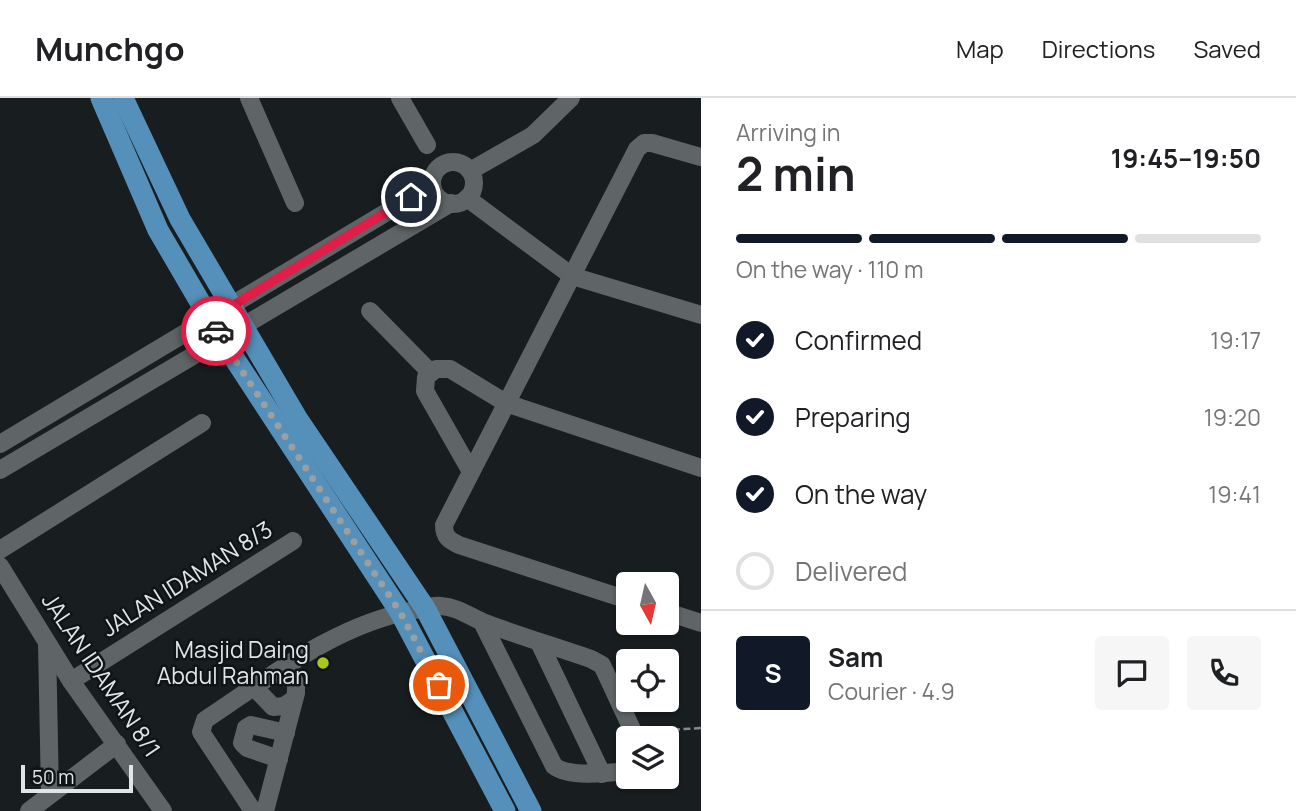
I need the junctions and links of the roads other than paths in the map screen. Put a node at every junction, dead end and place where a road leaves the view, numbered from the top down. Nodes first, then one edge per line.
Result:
1 (101, 98) edge
2 (124, 98) edge
3 (249, 98) edge
4 (400, 98) edge
5 (563, 101) edge
6 (427, 145) dead end
7 (701, 157) edge
8 (470, 172) junction
9 (432, 185) junction
10 (459, 200) junction
11 (295, 203) dead end
12 (572, 276) junction
13 (370, 311) dead end
14 (701, 315) edge
15 (226, 322) junction
16 (430, 372) junction
17 (76, 399) junction
18 (506, 403) junction
19 (89, 416) junction
20 (202, 423) dead end
21 (0, 444) edge
22 (701, 468) edge
23 (0, 470) edge
24 (470, 470) junction
25 (293, 541) dead end
26 (0, 550) edge
27 (0, 566) edge
28 (616, 596) edge
29 (425, 608) junction
30 (400, 612) junction
31 (679, 616) edge
32 (482, 622) junction
33 (701, 623) edge
34 (539, 642) junction
35 (47, 643) junction
36 (286, 665) junction
37 (71, 681) junction
38 (254, 687) junction
39 (293, 700) junction
40 (631, 726) edge
41 (286, 733) junction
42 (117, 744) junction
43 (279, 759) junction
44 (616, 772) edge
45 (602, 774) junction
46 (491, 784) junction
47 (521, 788) junction
48 (50, 793) junction
49 (29, 811) edge
50 (163, 811) edge
51 (253, 811) edge
52 (265, 811) edge
53 (488, 811) edge
54 (505, 811) edge
55 (531, 811) edge
56 (547, 811) edge

1 - 15 main road
2 - 15 main road
3 - 11 street
4 - 6 street
5 - 8 street
7 - 12 street
8 - 9 street
8 - 10 street
9 - 10 street
9 - 15 street
10 - 12 street
10 - 15 street
12 - 14 street
12 - 18 street
13 - 16 street
15 - 17 street
15 - 19 street
15 - 29 main road
15 - 30 main road
16 - 18 street
16 - 24 street
17 - 19 street
17 - 21 street
18 - 22 street
18 - 24 street
19 - 23 street
20 - 26 street
24 - 28 street
25 - 37 street, JALAN IDAMAN 8/3
27 - 35 street, JALAN IDAMAN 8/1
29 - 30 street
29 - 32 street
29 - 47 main road
30 - 36 street
30 - 46 main road
31 - 33 street
32 - 34 street
32 - 45 street
34 - 40 street
34 - 45 street
35 - 37 street, JALAN IDAMAN 8/1
35 - 48 street
36 - 38 street
36 - 39 street
37 - 42 street, JALAN IDAMAN 8/1
38 - 39 street
38 - 51 street
39 - 41 street
41 - 43 street
41 - 43 street
42 - 48 street
42 - 50 street, JALAN IDAMAN 8/1
43 - 52 street
44 - 45 street
46 - 53 main road
46 - 54 main road
47 - 55 main road
47 - 56 main road
48 - 49 street

